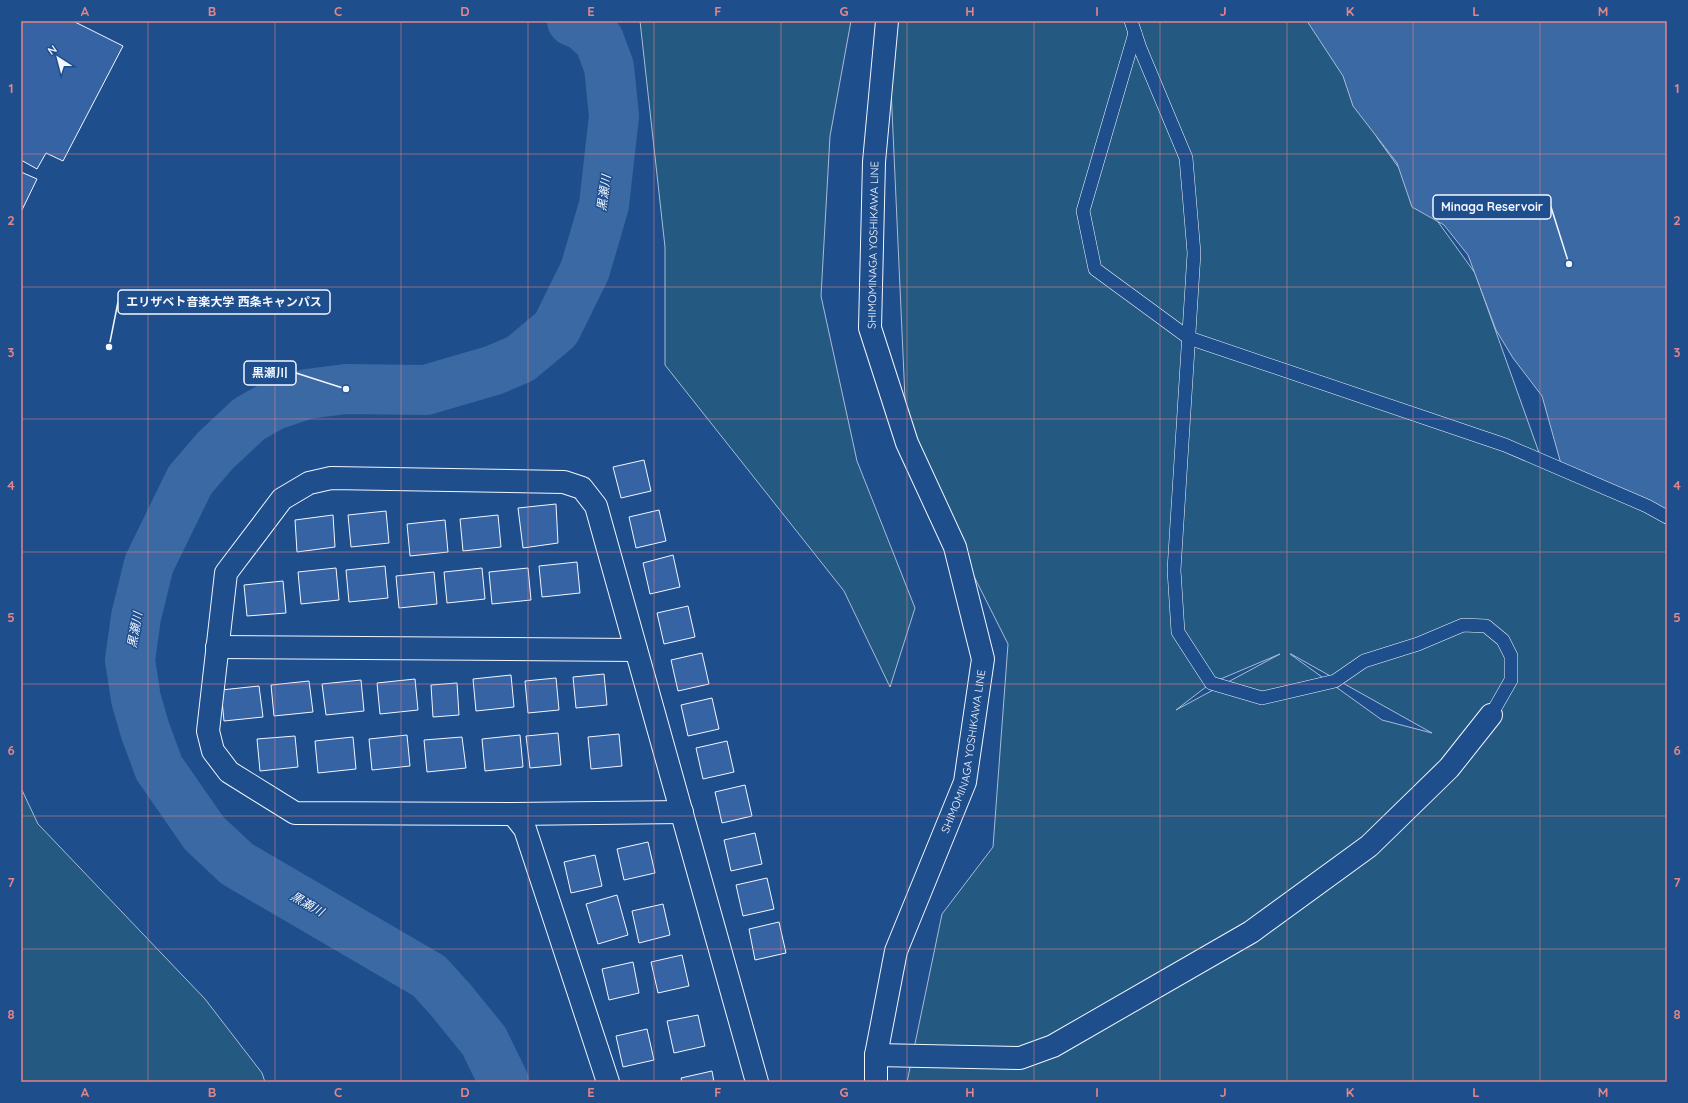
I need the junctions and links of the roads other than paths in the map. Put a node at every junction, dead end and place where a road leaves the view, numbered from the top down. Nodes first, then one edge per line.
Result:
1 (887, 21) edge
2 (1133, 27) edge
3 (1189, 338) junction
4 (1667, 517) edge
5 (217, 647) junction
6 (636, 650) junction
7 (1491, 715) joint
8 (682, 812) junction
9 (513, 814) junction
10 (876, 1054) junction
11 (608, 1082) edge
12 (758, 1082) edge
13 (876, 1082) edge

1 - 10 street, SHIMOMINAGA YOSHIKAWA LINE
2 - 3 lane
2 - 3 lane
3 - 4 lane
3 - 7 lane
5 - 6 street
5 - 6 street
5 - 9 street
6 - 8 street
7 - 10 street
8 - 9 street
8 - 12 street
9 - 11 street
10 - 13 street, SHIMOMINAGA YOSHIKAWA LINE

